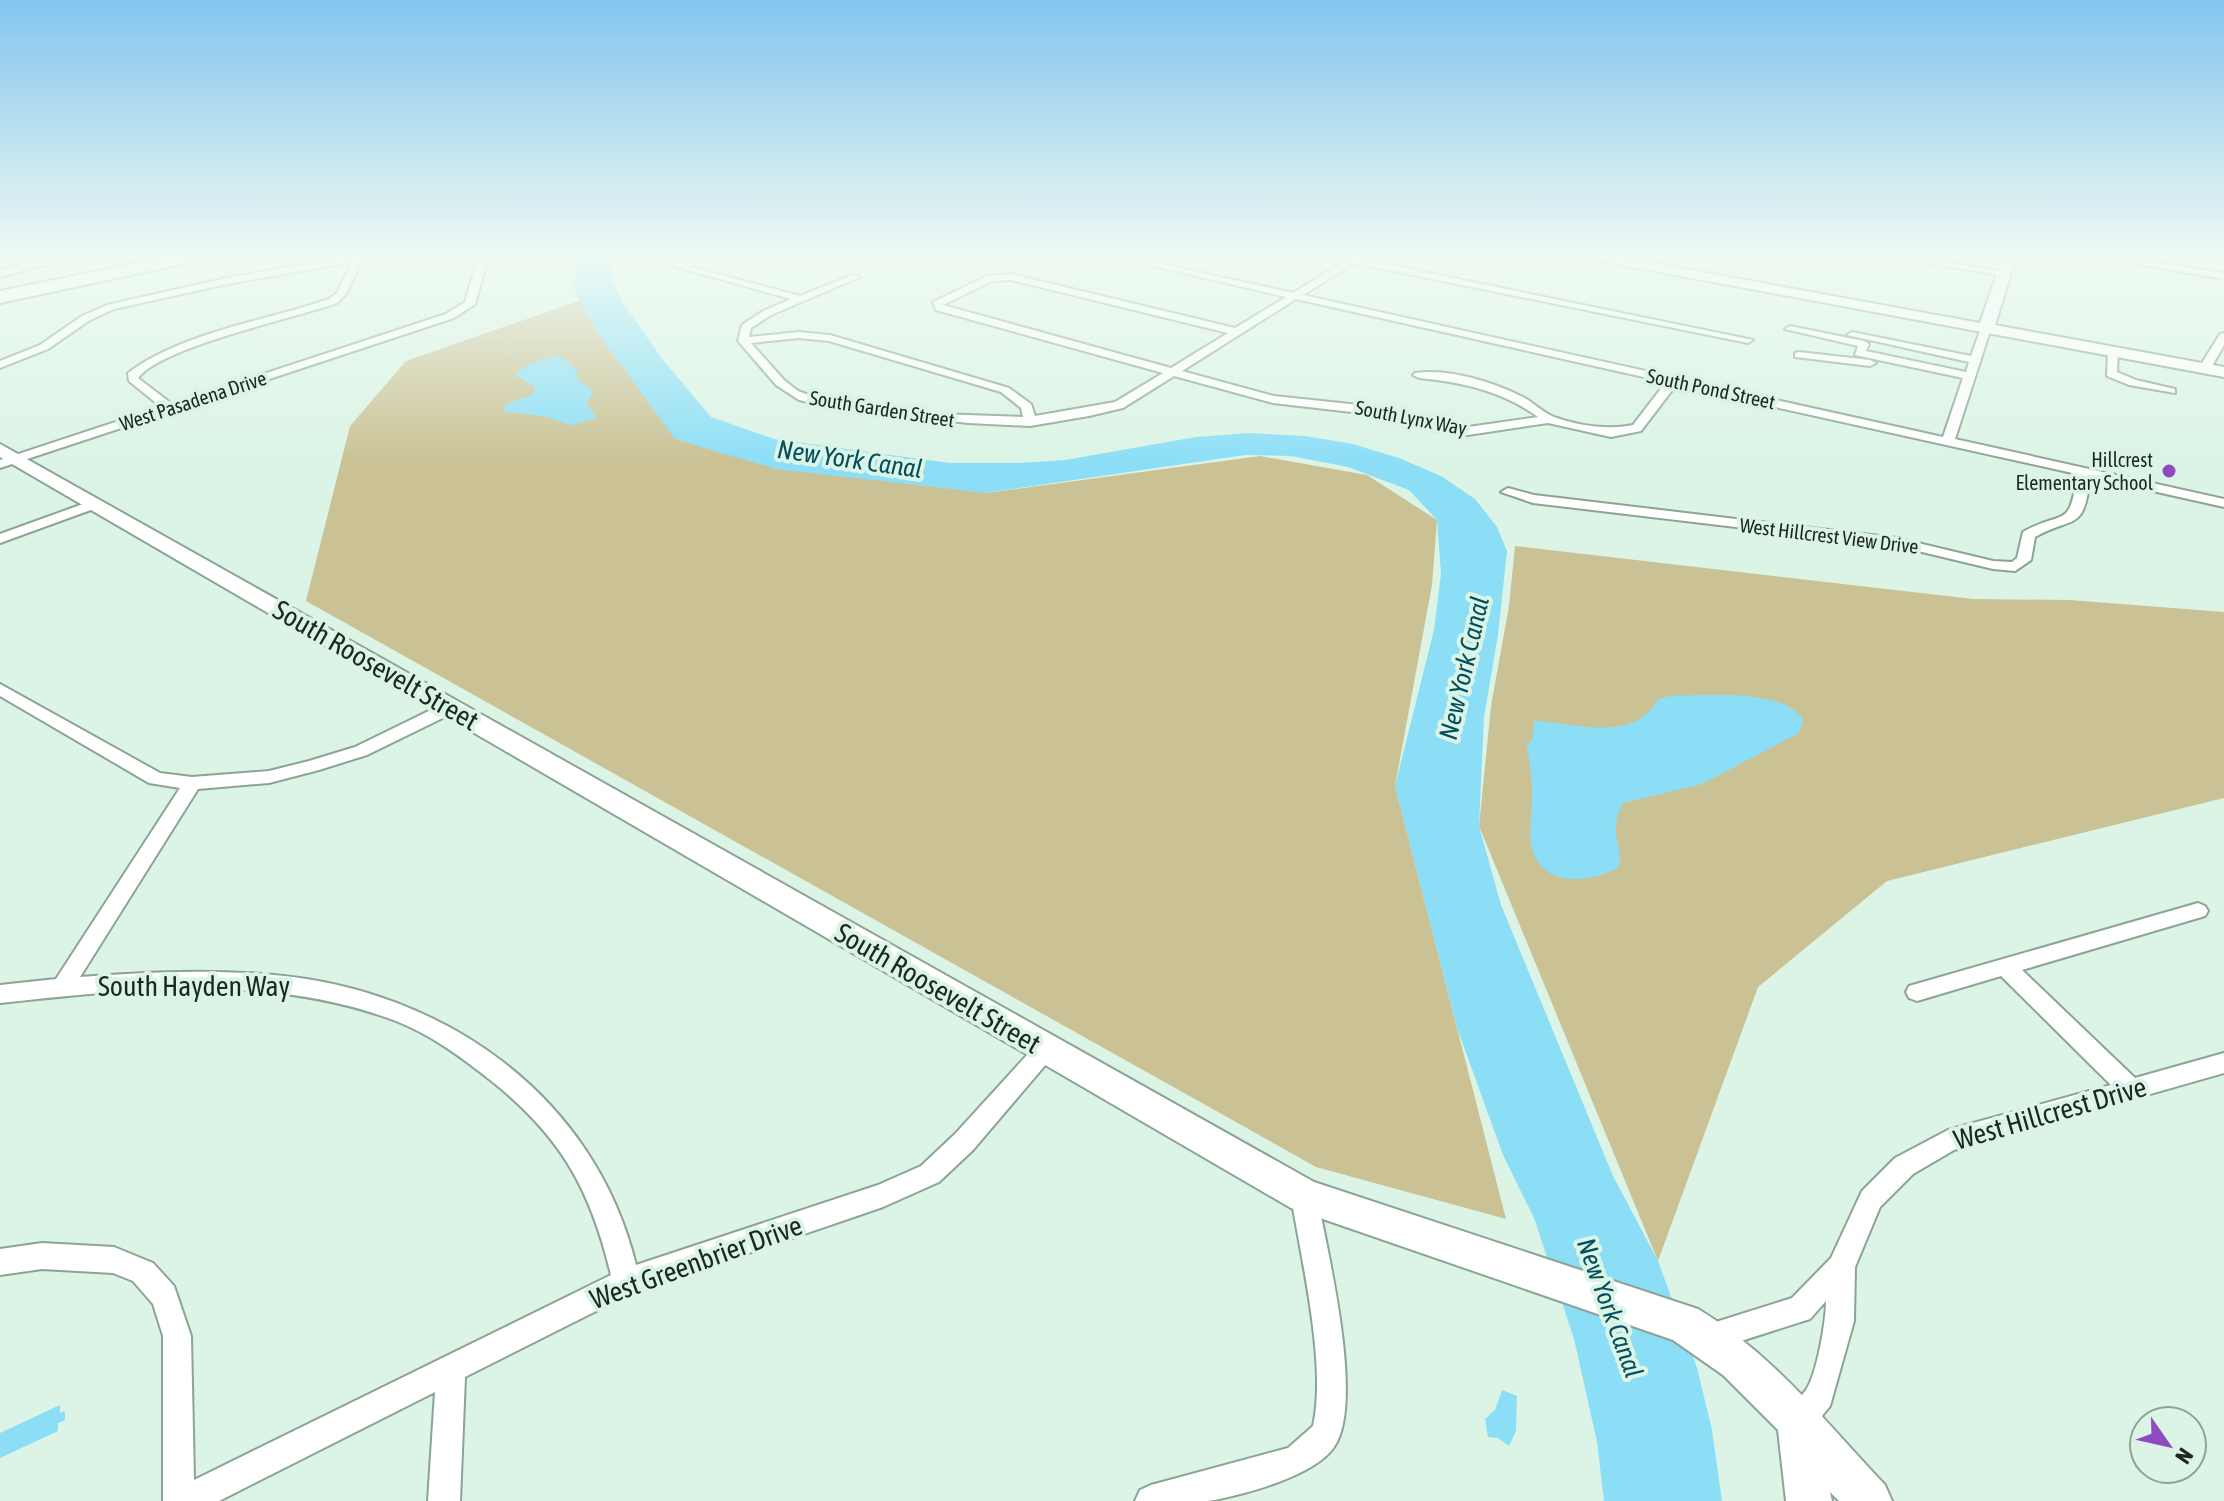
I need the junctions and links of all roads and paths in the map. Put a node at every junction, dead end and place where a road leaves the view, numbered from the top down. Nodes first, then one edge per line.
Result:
1 (77, 324) edge
2 (260, 324) edge
3 (419, 324) edge
4 (749, 324) edge
5 (999, 324) edge
6 (1205, 324) edge
7 (1250, 324) edge
8 (1419, 324) edge
9 (1673, 324) edge
10 (1965, 324) edge
11 (1987, 324) edge
12 (1986, 328) junction
13 (1790, 329) dead end
14 (1825, 330) dead end
15 (1238, 332) junction
16 (2224, 336) edge
17 (1748, 340) dead end
18 (743, 341) junction
19 (2113, 351) junction
20 (1799, 355) dead end
21 (1975, 360) junction
22 (0, 365) edge
23 (2205, 368) junction
24 (1174, 372) junction
25 (2224, 372) edge
26 (1419, 375) dead end
27 (1673, 381) junction
28 (1968, 381) junction
29 (2171, 391) dead end
30 (171, 409) junction
31 (1548, 419) junction
32 (1030, 422) junction
33 (1948, 441) junction
34 (6, 457) edge
35 (2084, 472) junction
36 (1508, 492) dead end
37 (2224, 503) edge
38 (94, 504) junction
39 (0, 539) edge
40 (0, 689) edge
41 (449, 708) junction
42 (192, 783) junction
43 (2198, 911) dead end
44 (2005, 967) junction
45 (62, 988) junction
46 (1917, 992) dead end
47 (0, 994) edge
48 (1046, 1050) junction
49 (2224, 1063) edge
50 (2131, 1089) junction
51 (1304, 1196) junction
52 (0, 1262) edge
53 (1841, 1267) junction
54 (626, 1282) junction
55 (1697, 1330) junction
56 (451, 1368) junction
57 (1798, 1421) junction
58 (179, 1501) edge
59 (186, 1501) edge
60 (444, 1501) edge
61 (1151, 1501) edge
62 (1809, 1501) edge
63 (1869, 1501) edge

1 - 22 street
2 - 30 street
3 - 30 street, West Pasadena Drive
4 - 18 street
5 - 24 street, South Lynx Way
6 - 15 street, South Lynx Way
7 - 15 street, South Garden Street
8 - 27 street, South Pond Street
9 - 17 street
10 - 12 street
11 - 12 street
12 - 19 street
12 - 21 street
13 - 28 street
14 - 21 street
15 - 24 street, South Garden Street
16 - 23 street
18 - 32 street, South Garden Street
18 - 32 street
19 - 23 street
19 - 29 street
20 - 28 street
21 - 28 street
23 - 25 street
24 - 31 street, South Lynx Way
24 - 32 street, South Garden Street
26 - 31 street
27 - 31 street, South Lynx Way
27 - 33 street, South Pond Street
28 - 33 street
30 - 34 street, West Pasadena Drive
33 - 35 street, South Pond Street
34 - 38 street, South Roosevelt Street
35 - 36 street, West Hillcrest View Drive
35 - 37 street, South Pond Street
38 - 39 street
38 - 41 street, South Roosevelt Street
40 - 42 street
41 - 42 street
41 - 48 street, South Roosevelt Street
42 - 45 street
43 - 44 street
44 - 46 street
44 - 50 street
45 - 47 street, South Hayden Way
45 - 54 street, South Hayden Way
48 - 51 street, South Roosevelt Street
48 - 54 street, West Greenbrier Drive
49 - 50 street, West Hillcrest Drive
50 - 53 street, West Hillcrest Drive
51 - 55 street, South Roosevelt Street
51 - 61 street
52 - 58 street
53 - 55 street, West Hillcrest Drive
53 - 57 street, West Hillcrest Drive
54 - 56 street, West Greenbrier Drive
55 - 57 street, South Roosevelt Street
56 - 59 street, West Greenbrier Drive
56 - 60 street
57 - 62 street
57 - 63 street, South Roosevelt Street

